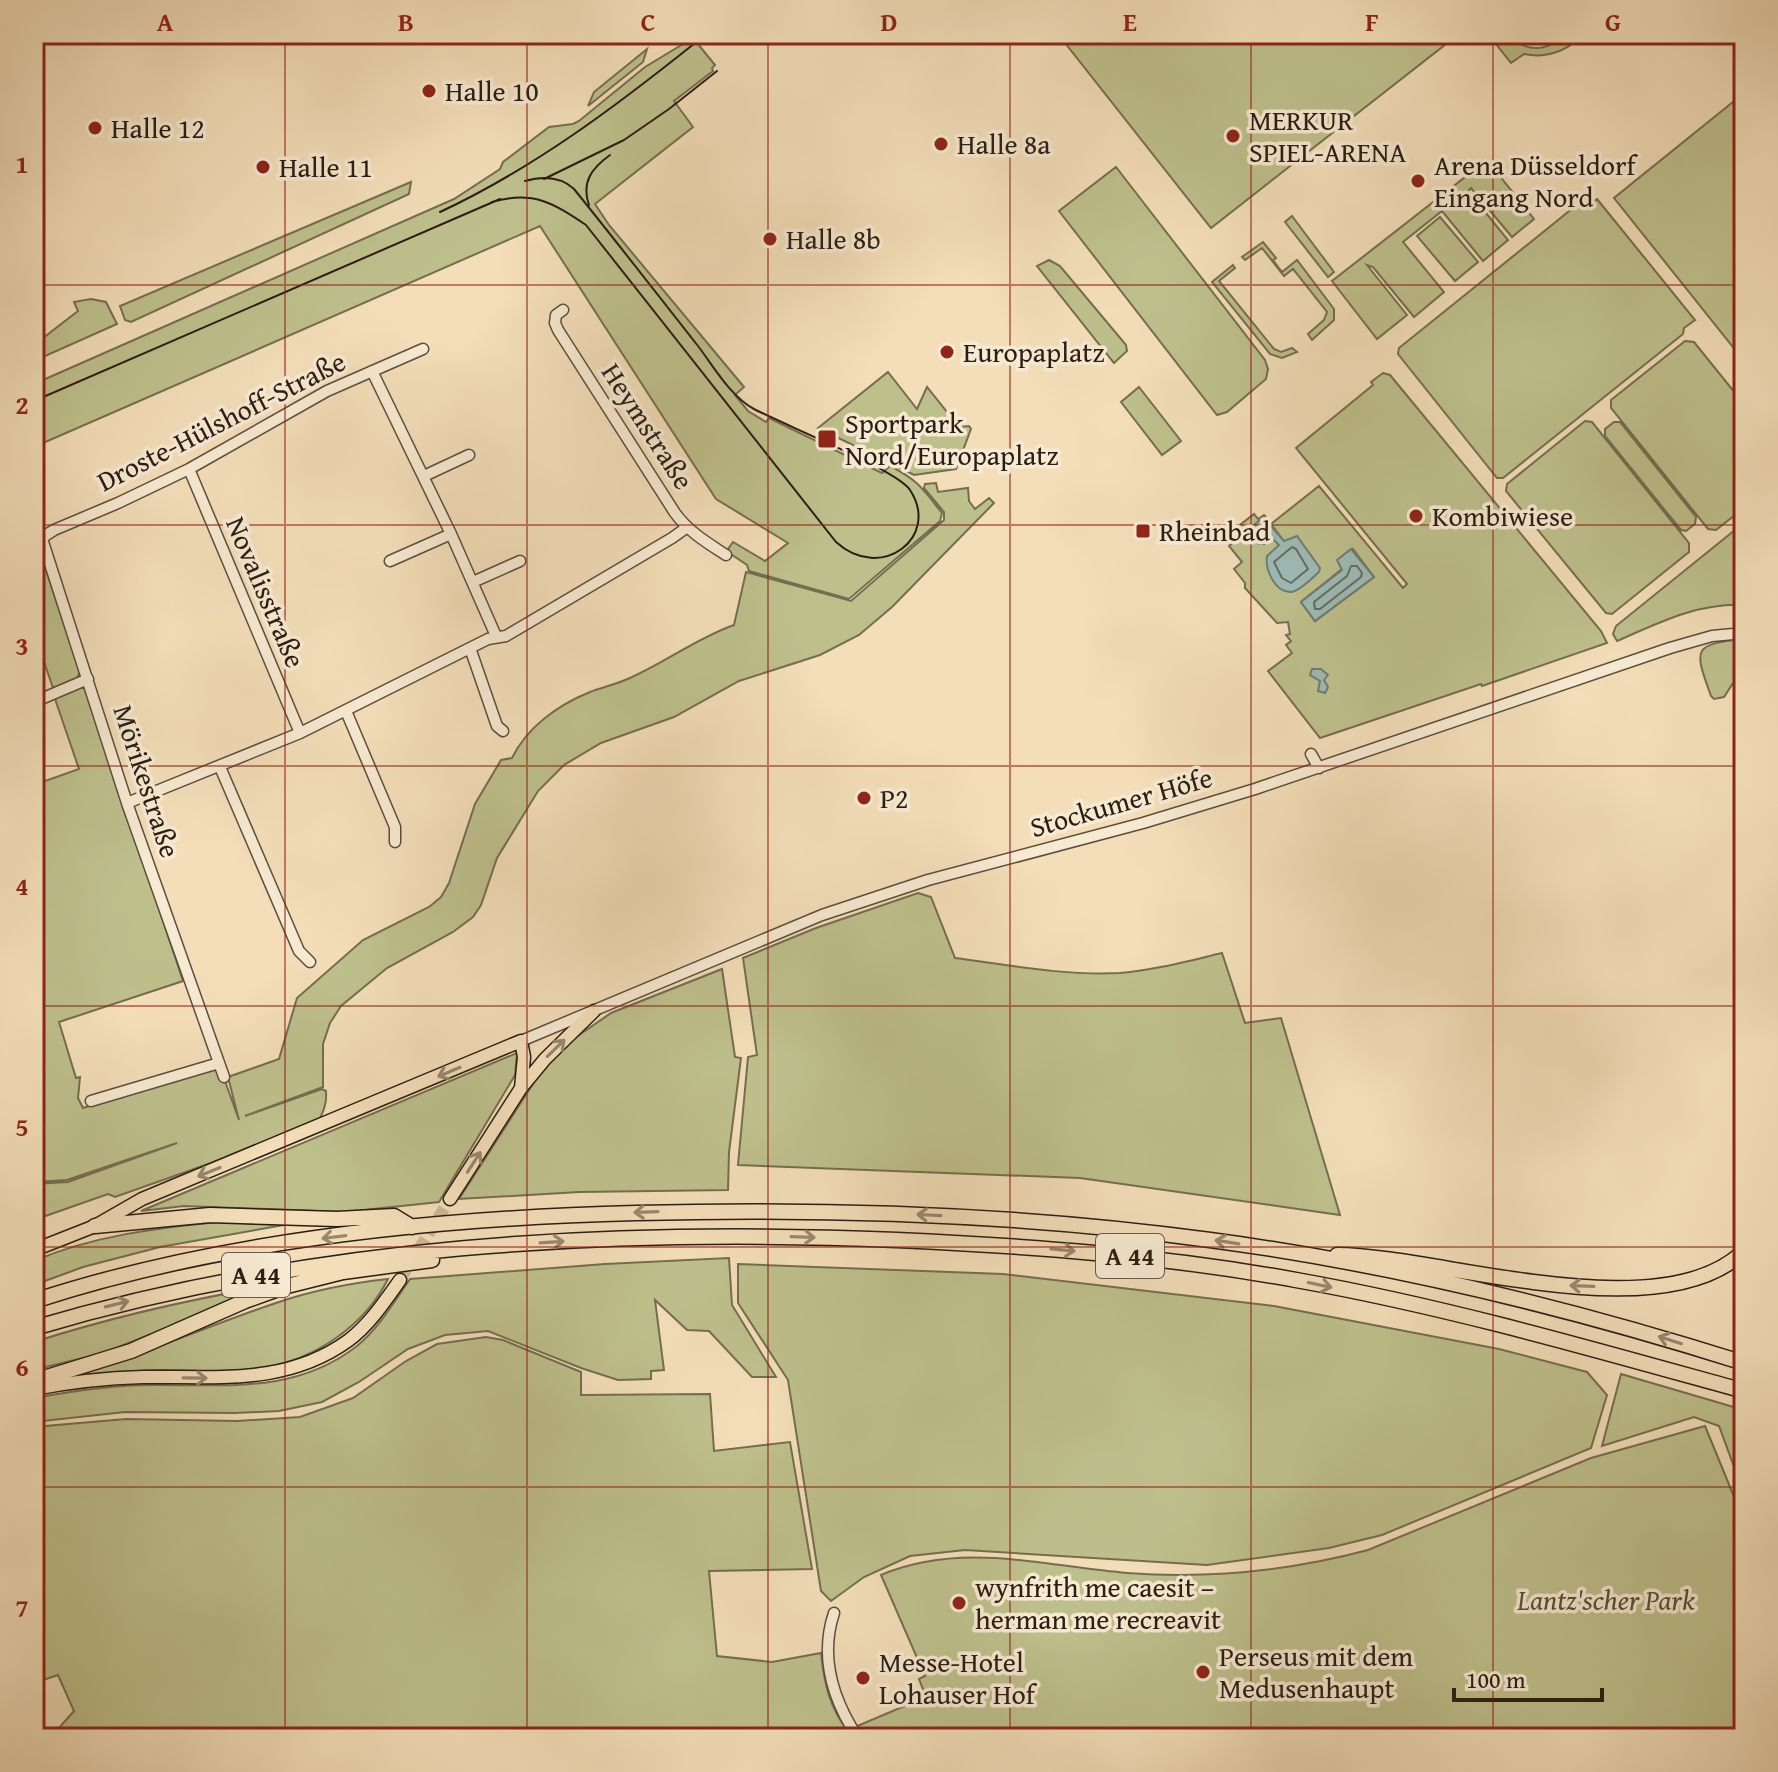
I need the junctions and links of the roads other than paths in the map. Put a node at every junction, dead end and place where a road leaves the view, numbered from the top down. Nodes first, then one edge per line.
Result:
1 (563, 310) dead end
2 (423, 349) dead end
3 (372, 371) junction
4 (469, 455) dead end
5 (189, 469) junction
6 (424, 476) junction
7 (34, 514) edge
8 (686, 528) junction
9 (451, 534) junction
10 (38, 541) edge
11 (726, 555) dead end
12 (390, 561) dead end
13 (520, 561) dead end
14 (473, 582) junction
15 (1744, 633) edge
16 (496, 636) junction
17 (470, 648) junction
18 (88, 679) junction
19 (34, 702) edge
20 (346, 711) junction
21 (503, 731) dead end
22 (300, 733) junction
23 (1311, 754) dead end
24 (220, 767) junction
25 (1319, 768) junction
26 (127, 803) junction
27 (395, 842) dead end
28 (310, 962) dead end
29 (594, 1011) junction
30 (521, 1041) junction
31 (219, 1063) junction
32 (224, 1077) dead end
33 (521, 1088) junction
34 (91, 1101) dead end
35 (450, 1199) tunnel mouth
36 (95, 1226) junction
37 (412, 1227) junction
38 (474, 1247) junction
39 (34, 1250) edge
40 (1744, 1251) edge
41 (1304, 1255) junction
42 (400, 1280) tunnel mouth
43 (34, 1301) edge
44 (34, 1328) edge
45 (1744, 1363) edge
46 (34, 1381) edge
47 (34, 1389) edge
48 (1744, 1391) edge
49 (834, 1613) dead end
50 (858, 1738) edge

1 - 8 street, Heymstraße
2 - 3 street, Droste-Hülshoff-Straße
3 - 5 street, Droste-Hülshoff-Straße
3 - 6 street
4 - 6 street
5 - 10 street, Droste-Hülshoff-Straße
5 - 22 street, Novalisstraße
6 - 9 street
7 - 10 street, Mörikestraße
8 - 11 street, Heymstraße
8 - 16 street
9 - 12 street
9 - 14 street
10 - 18 street, Mörikestraße
13 - 14 street
14 - 16 street
15 - 25 street, Stockumer Höfe
16 - 17 street
17 - 20 street
17 - 21 street
18 - 19 street
18 - 26 street, Mörikestraße
20 - 22 street
20 - 27 street
22 - 24 street
23 - 25 street
24 - 26 street
24 - 28 street
25 - 29 street, Stockumer Höfe
26 - 31 street, Mörikestraße
29 - 30 street, Stockumer Höfe
33 -> 29 main road
30 - 33 main road
30 -> 36 main road
31 - 32 street, Mörikestraße
31 - 34 street
35 -> 33 main road
36 - 37 highway
36 - 39 main road
41 -> 37 highway, A 44
37 -> 43 highway, A 44
44 -> 38 highway, A 44
38 - 46 highway
38 -> 48 highway, A 44
40 -> 41 highway
45 -> 41 highway, A 44
47 -> 42 main road
49 - 50 street

